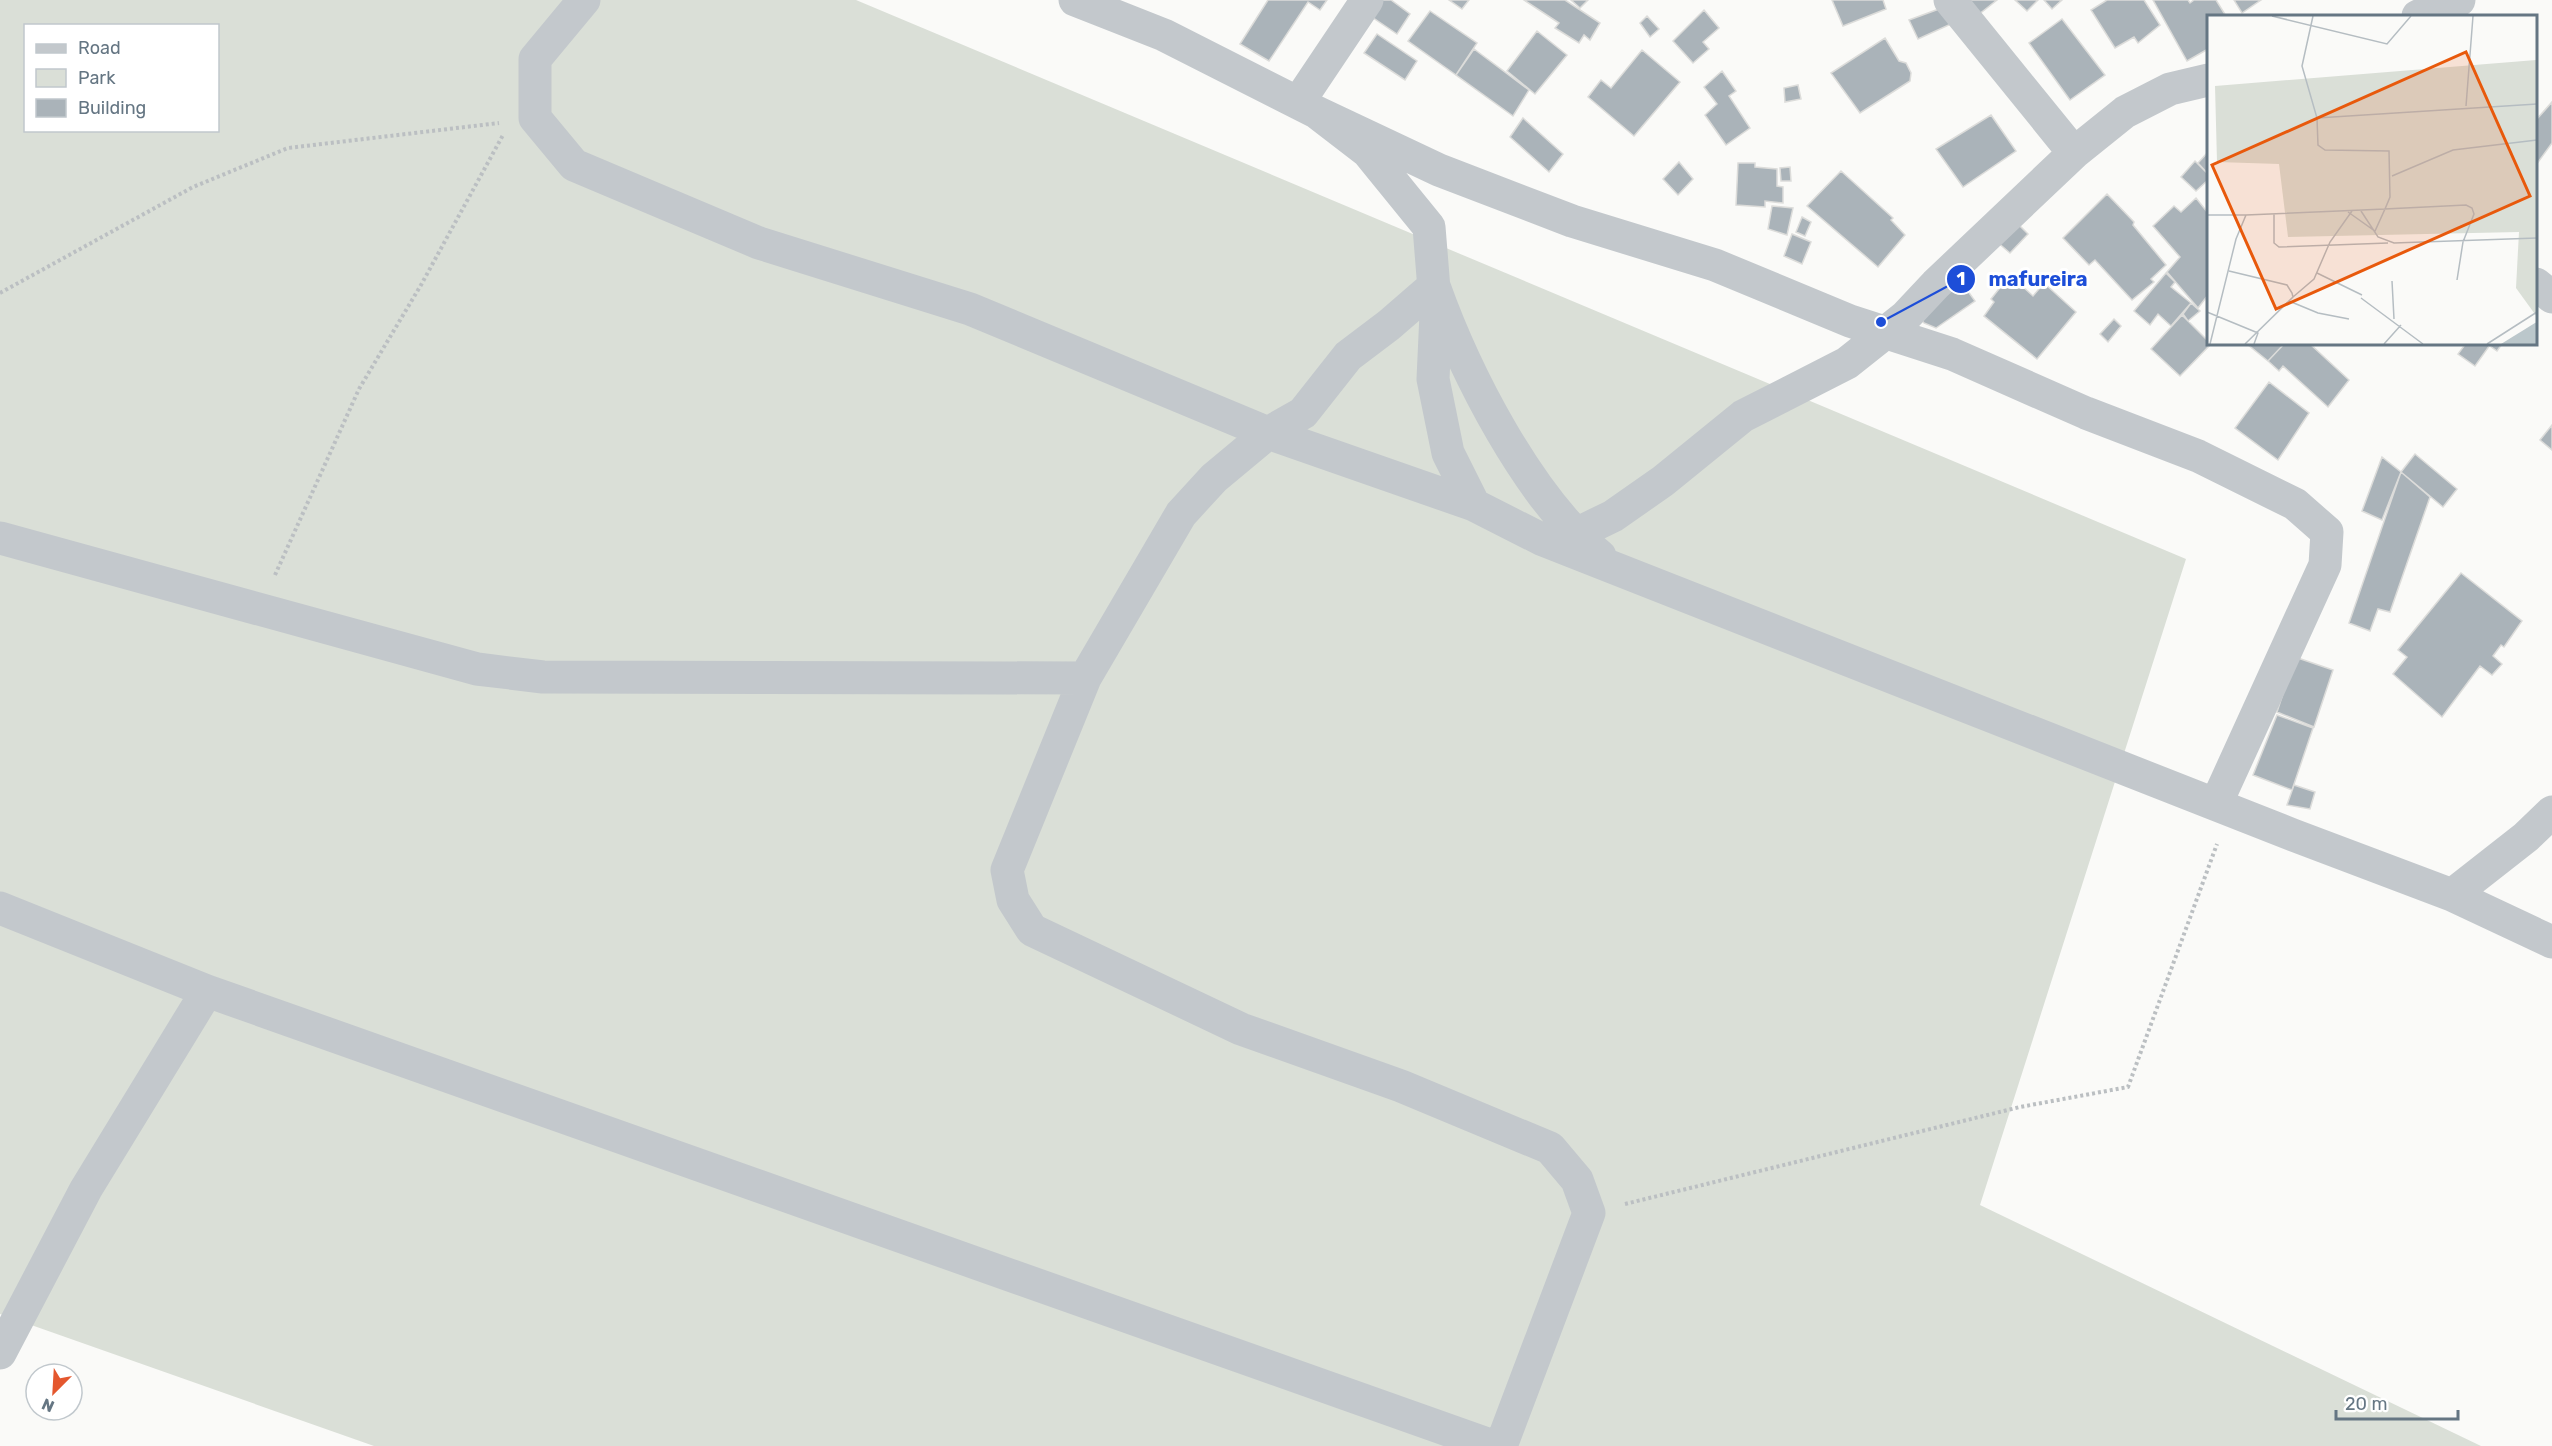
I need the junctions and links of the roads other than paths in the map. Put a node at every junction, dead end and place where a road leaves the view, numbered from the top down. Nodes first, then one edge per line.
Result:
1 (584, 0) edge
2 (1075, 0) edge
3 (1367, 0) edge
4 (1950, 0) edge
5 (2397, 0) edge
6 (2459, 0) edge
7 (2412, 15) edge
8 (2421, 15) edge
9 (2207, 80) edge
10 (1307, 108) junction
11 (2074, 153) junction
12 (1434, 286) junction
13 (2537, 286) edge
14 (2552, 297) edge
15 (1884, 333) junction
16 (1268, 433) junction
17 (1474, 505) junction
18 (1559, 537) junction
19 (0, 538) edge
20 (1085, 678) junction
21 (2223, 807) junction
22 (2552, 812) edge
23 (2452, 895) junction
24 (0, 908) edge
25 (2552, 942) edge
26 (207, 991) junction
27 (0, 1353) edge
28 (1494, 1446) edge
29 (1501, 1446) edge

1 - 16 street
2 - 10 street
3 - 10 street
4 - 11 street
5 - 7 street
6 - 8 street
9 - 11 street
10 - 12 street
10 - 15 street
11 - 15 street
12 - 16 street
12 - 17 street
12 - 18 street
13 - 14 street
15 - 18 street
15 - 21 street
16 - 17 street
16 - 20 street
17 - 18 street
18 - 21 street
19 - 20 street
20 - 29 street
21 - 23 street
22 - 23 street
23 - 25 street
24 - 26 street
26 - 27 street
26 - 28 street

